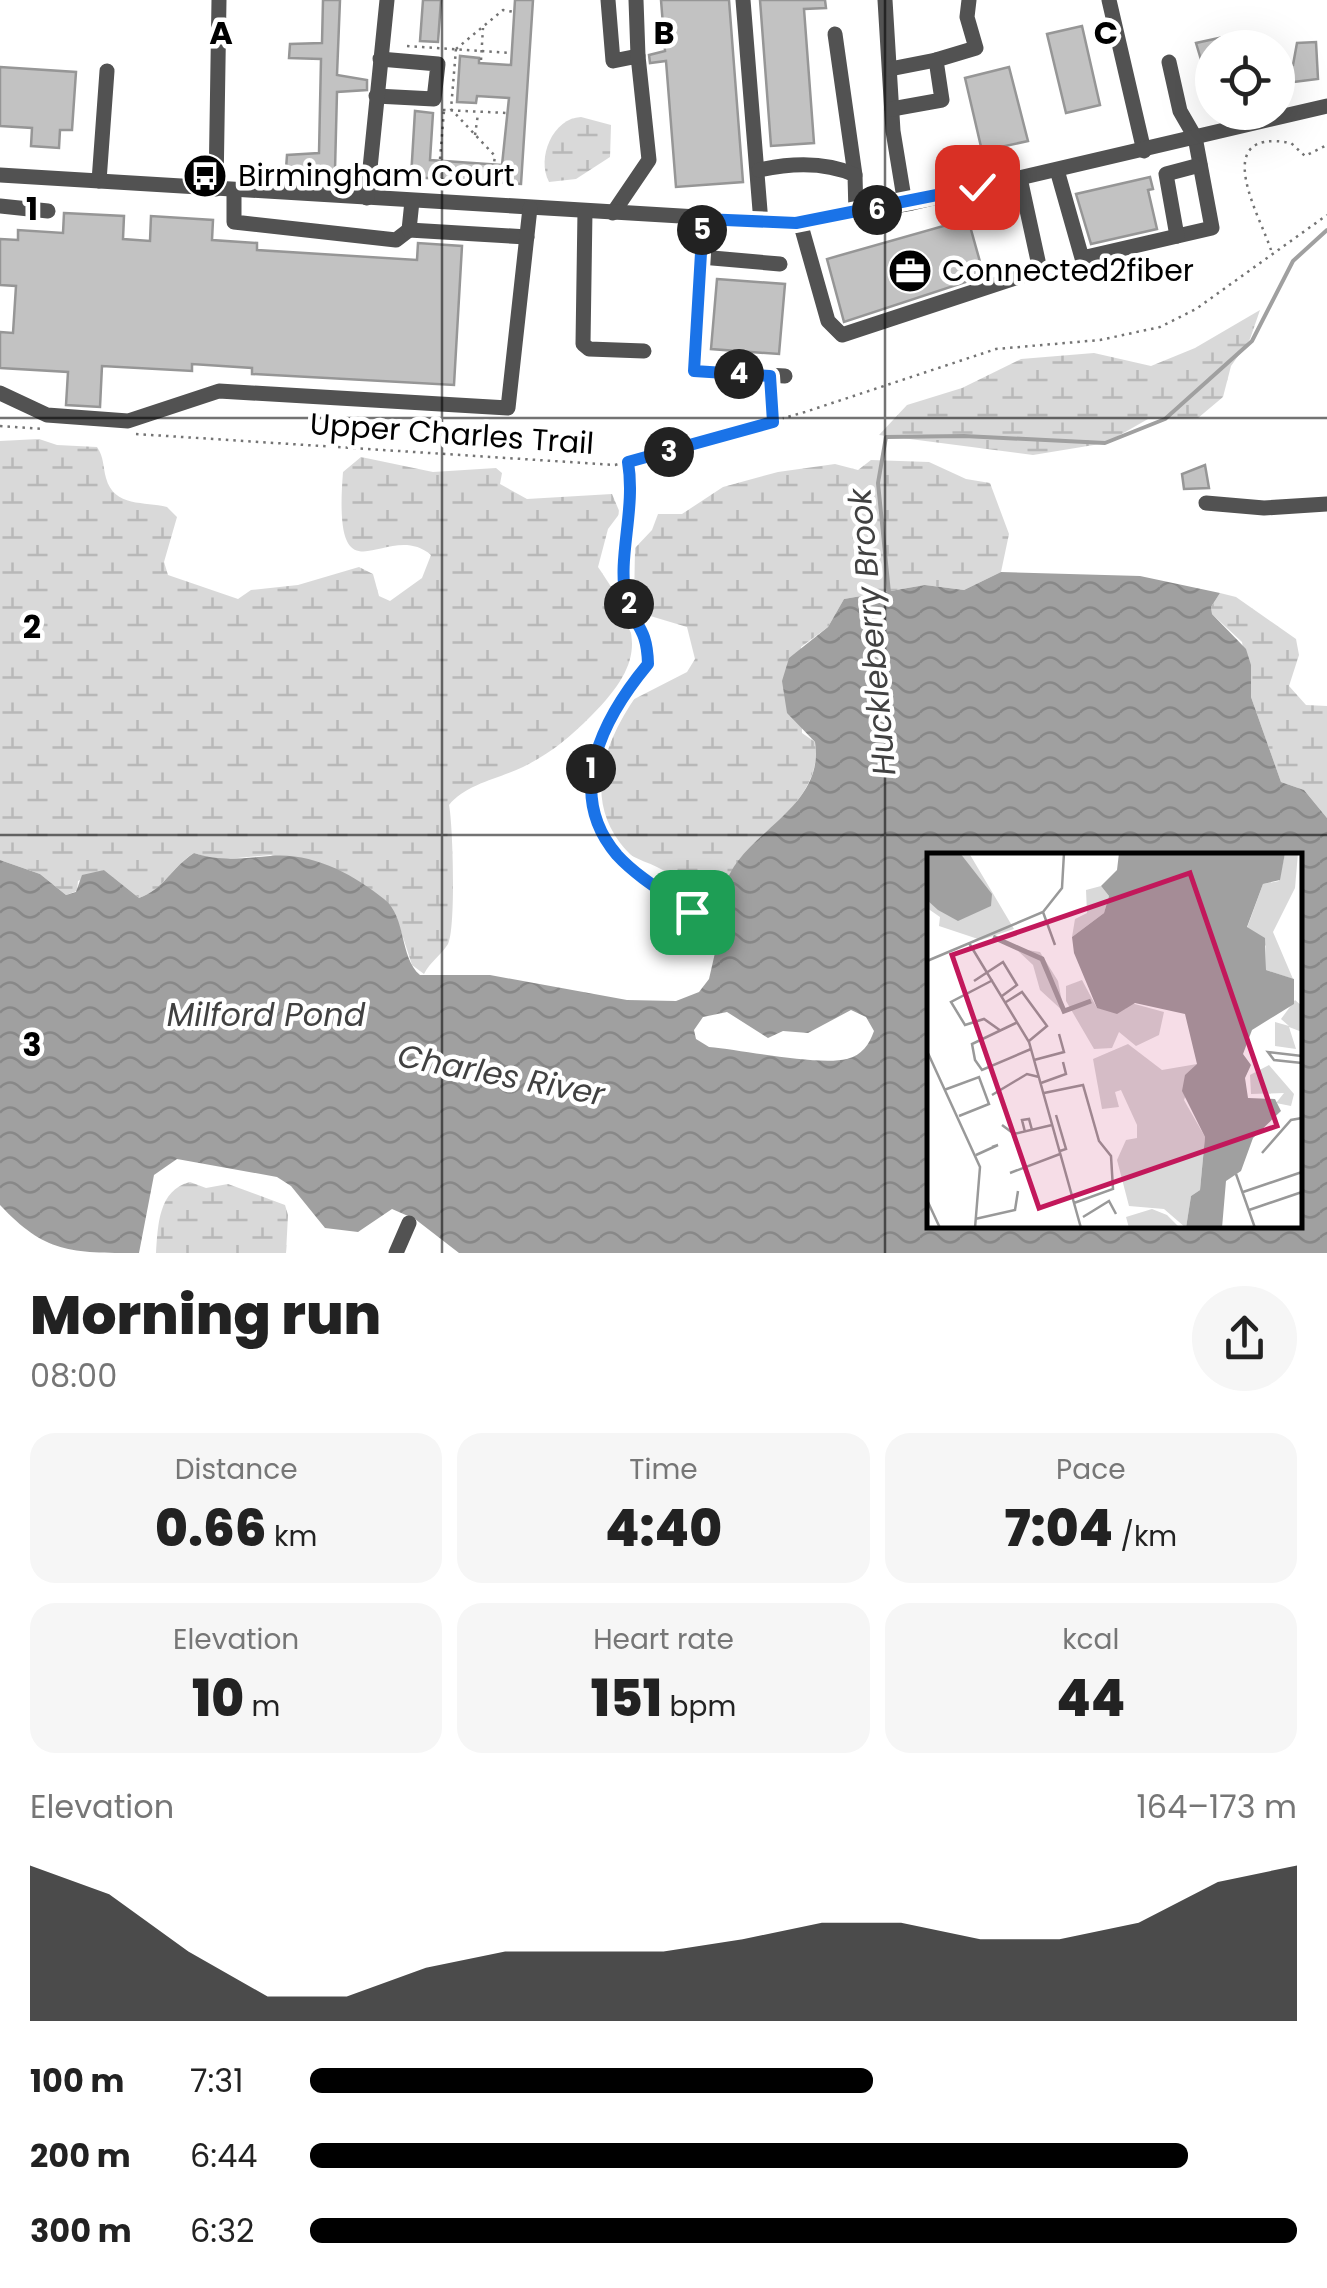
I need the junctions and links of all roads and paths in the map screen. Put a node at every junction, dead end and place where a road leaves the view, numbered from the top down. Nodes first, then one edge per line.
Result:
1 (219, 0) edge
2 (388, 0) edge
3 (608, 0) edge
4 (636, 0) edge
5 (743, 0) edge
6 (885, 0) edge
7 (969, 0) edge
8 (1110, 0) edge
9 (505, 1) edge
10 (503, 10) junction
11 (514, 12) dead end
12 (483, 26) junction
13 (835, 34) dead end
14 (404, 46) dead end
15 (455, 50) junction
16 (482, 50) junction
17 (512, 53) dead end
18 (638, 56) junction
19 (380, 59) junction
20 (481, 60) dead end
21 (936, 60) junction
22 (1169, 62) dead end
23 (890, 69) junction
24 (106, 71) dead end
25 (376, 96) junction
26 (1327, 106) edge
27 (892, 109) junction
28 (444, 110) dead end
29 (451, 110) junction
30 (478, 112) junction
31 (507, 112) dead end
32 (476, 135) junction
33 (1195, 137) junction
34 (1327, 145) edge
35 (1144, 151) junction
36 (440, 159) dead end
37 (494, 163) dead end
38 (1200, 165) junction
39 (759, 170) junction
40 (1057, 170) junction
41 (0, 175) edge
42 (854, 175) junction
43 (1020, 178) junction
44 (100, 181) junction
45 (216, 189) junction
46 (234, 190) junction
47 (367, 198) junction
48 (412, 201) junction
49 (905, 204) junction
50 (0, 206) edge
51 (530, 208) junction
52 (48, 211) dead end
53 (585, 212) junction
54 (613, 213) junction
55 (856, 214) junction
56 (1327, 215) edge
57 (703, 219) junction
58 (762, 222) junction
59 (800, 222) junction
60 (409, 230) junction
61 (1177, 236) junction
62 (527, 237) junction
63 (1272, 253) junction
64 (700, 256) junction
65 (780, 264) dead end
66 (644, 351) dead end
67 (778, 376) joint
68 (0, 393) edge
69 (773, 422) junction
70 (0, 426) edge
71 (52, 430) dead end
72 (129, 434) dead end
73 (628, 462) junction
74 (1206, 502) dead end
75 (1327, 504) edge
76 (704, 935) dead end
77 (409, 1223) dead end
78 (396, 1253) edge

1 - 45 street
2 - 19 street
3 - 18 street
4 - 18 street
5 - 39 street
6 - 23 street
7 - 21 street
8 - 35 street
9 - 10 path
10 - 11 path
10 - 12 path
12 - 15 path
12 - 16 path
13 - 42 street
14 - 15 path
15 - 16 path
15 - 29 path
16 - 17 path
16 - 20 path
18 - 54 street
19 - 25 street
19 - 25 street
21 - 23 street
21 - 27 street
22 - 33 street
23 - 27 street
24 - 44 street
25 - 47 street
26 - 33 street
27 - 49 street
28 - 36 path
29 - 30 path
29 - 32 path
30 - 31 path
30 - 32 path
32 - 37 path
33 - 35 street
33 - 38 street
34 - 63 path
35 - 40 street
38 - 61 street
38 - 61 street
39 - 42 street
39 - 58 street
40 - 43 street
40 - 61 street
41 - 44 street
42 - 55 street
43 - 49 street
43 - 59 street
44 - 45 street
45 - 46 street
46 - 47 street
46 - 60 street
47 - 48 street
48 - 51 street
48 - 60 street
49 - 55 street
50 - 52 street
51 - 53 street
51 - 62 street
53 - 54 street
53 - 66 street
54 - 57 street
55 - 59 street
56 - 63 path, Upper Charles Trail
57 - 58 street
57 - 64 street
58 - 59 street
60 - 62 street
62 - 68 street
63 - 69 path, Upper Charles Trail
64 - 65 street
64 - 67 street
67 - 69 path
69 - 73 path, Upper Charles Trail
70 - 71 path
72 - 73 path, Upper Charles Trail
73 - 76 path
74 - 75 street
77 - 78 street

